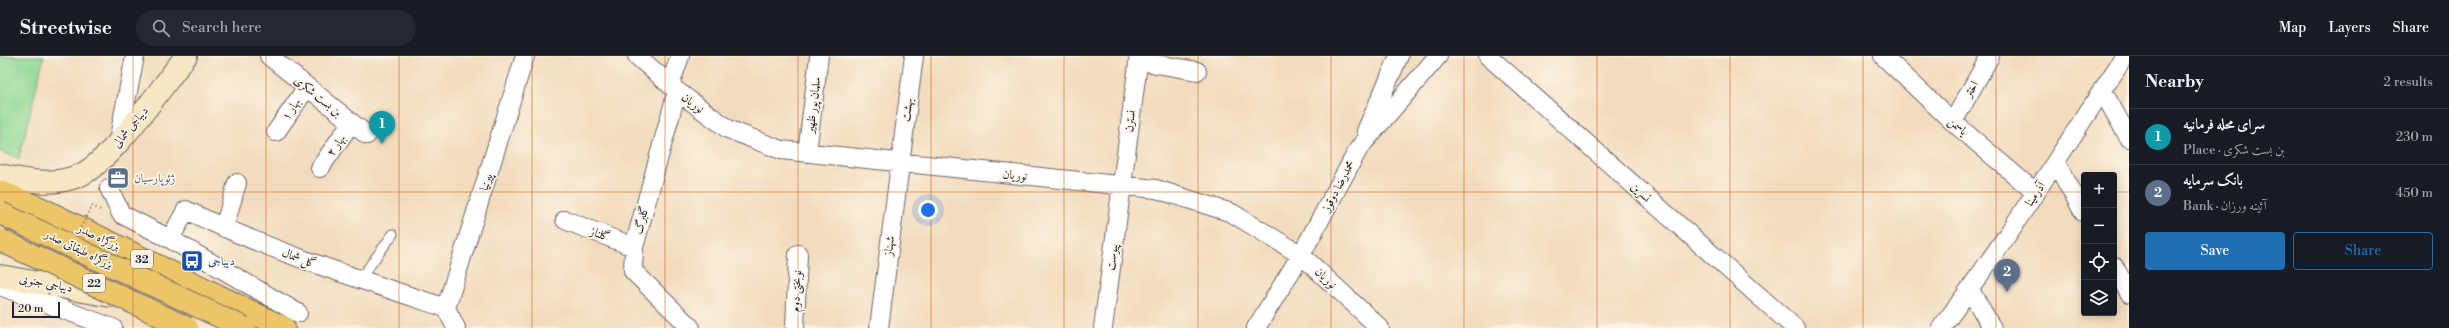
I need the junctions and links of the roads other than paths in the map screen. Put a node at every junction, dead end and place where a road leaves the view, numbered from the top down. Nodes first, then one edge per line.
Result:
1 (136, 56) edge
2 (186, 56) edge
3 (269, 56) edge
4 (525, 56) edge
5 (637, 56) edge
6 (680, 56) edge
7 (819, 56) edge
8 (914, 56) edge
9 (1399, 56) edge
10 (1438, 56) edge
11 (1488, 56) edge
12 (1883, 56) edge
13 (1990, 56) edge
14 (2125, 56) edge
15 (1139, 59) edge
16 (1197, 71) dead end
17 (307, 86) junction
18 (673, 88) junction
19 (2102, 90) junction
20 (1953, 122) junction
21 (352, 123) junction
22 (276, 132) dead end
23 (367, 135) dead end
24 (2129, 138) edge
25 (118, 142) junction
26 (1359, 148) junction
27 (807, 154) junction
28 (2056, 163) junction
29 (900, 164) junction
30 (320, 168) dead end
31 (0, 176) edge
32 (237, 183) dead end
33 (1122, 185) junction
34 (108, 188) dead end
35 (0, 192) edge
36 (2036, 193) junction
37 (2081, 208) edge
38 (0, 213) edge
39 (565, 220) dead end
40 (224, 228) junction
41 (394, 234) dead end
42 (170, 239) junction
43 (0, 240) edge
44 (0, 245) edge
45 (634, 247) junction
46 (798, 254) dead end
47 (1301, 255) junction
48 (2117, 271) edge
49 (0, 276) edge
50 (360, 279) junction
51 (0, 286) edge
52 (1970, 290) junction
53 (2129, 293) edge
54 (115, 297) junction
55 (446, 308) junction
56 (291, 320) edge
57 (113, 328) edge
58 (179, 328) edge
59 (187, 328) edge
60 (244, 328) edge
61 (456, 328) edge
62 (691, 328) edge
63 (795, 328) edge
64 (879, 328) edge
65 (1103, 328) edge
66 (1256, 328) edge
67 (1380, 328) edge
68 (1794, 328) edge
69 (1941, 328) edge
70 (1992, 328) edge

1 - 25 street
2 - 25 main road, دیباجی شمالی
3 - 17 street, بن بست شکرى
4 - 55 street, پیرنیا
5 - 18 street, نوریان
6 - 18 street, گلبرگ
7 - 27 street, سلمان پور ظهیر
8 - 29 street, بهشت
9 - 26 street
10 - 26 street, محمدرضا دوقوز
11 - 68 street, نسرین
12 - 20 street, یاسمن
13 - 20 street, اختر
14 - 19 street, آذرمینا
15 - 16 street
15 - 33 street, نسترن
17 - 21 street, بن بست شکرى
17 - 22 street, بهار ۱
18 - 27 street, نوریان
18 - 45 street, گلبرگ
19 - 24 street
19 - 28 street, آذرمینا
20 - 36 street, یاسمن
21 - 23 street, بن بست شکرى
21 - 30 street, بهار ۲
25 - 31 main road, دیباجی شمالی
26 - 47 street, محمدرضا دوقوز
27 - 29 street, نوریان
28 - 36 street, آذرمینا
28 - 37 street
29 - 33 street, نوریان
29 - 64 street, شهناز
32 - 40 street
33 - 47 street, نوریان
33 - 65 street, پیوست
34 - 42 street
35 - 56 highway, بزرگراه صدر / 32
36 - 52 street, آذرمینا
38 - 60 highway, بزرگراه طبقاتی صدر / 22, bridge
39 - 45 street, گلناز
40 - 42 street, گل شمال
40 - 50 street, گل شمال
41 - 50 lane
42 - 56 street
43 - 59 highway, بزرگراه طبقاتی صدر / 22, bridge
44 - 54 highway
45 - 62 street, گلبرگ
46 - 63 street, نوبختی دوم
47 - 66 street, محمدرضا دوقوز
47 - 67 street, نوریان
48 - 53 street
49 - 54 main road, دیباجی جنوبی
50 - 55 street, گل شمال
51 - 57 street
52 - 69 street, آذرمینا
52 - 70 street
54 - 58 highway
55 - 61 street

